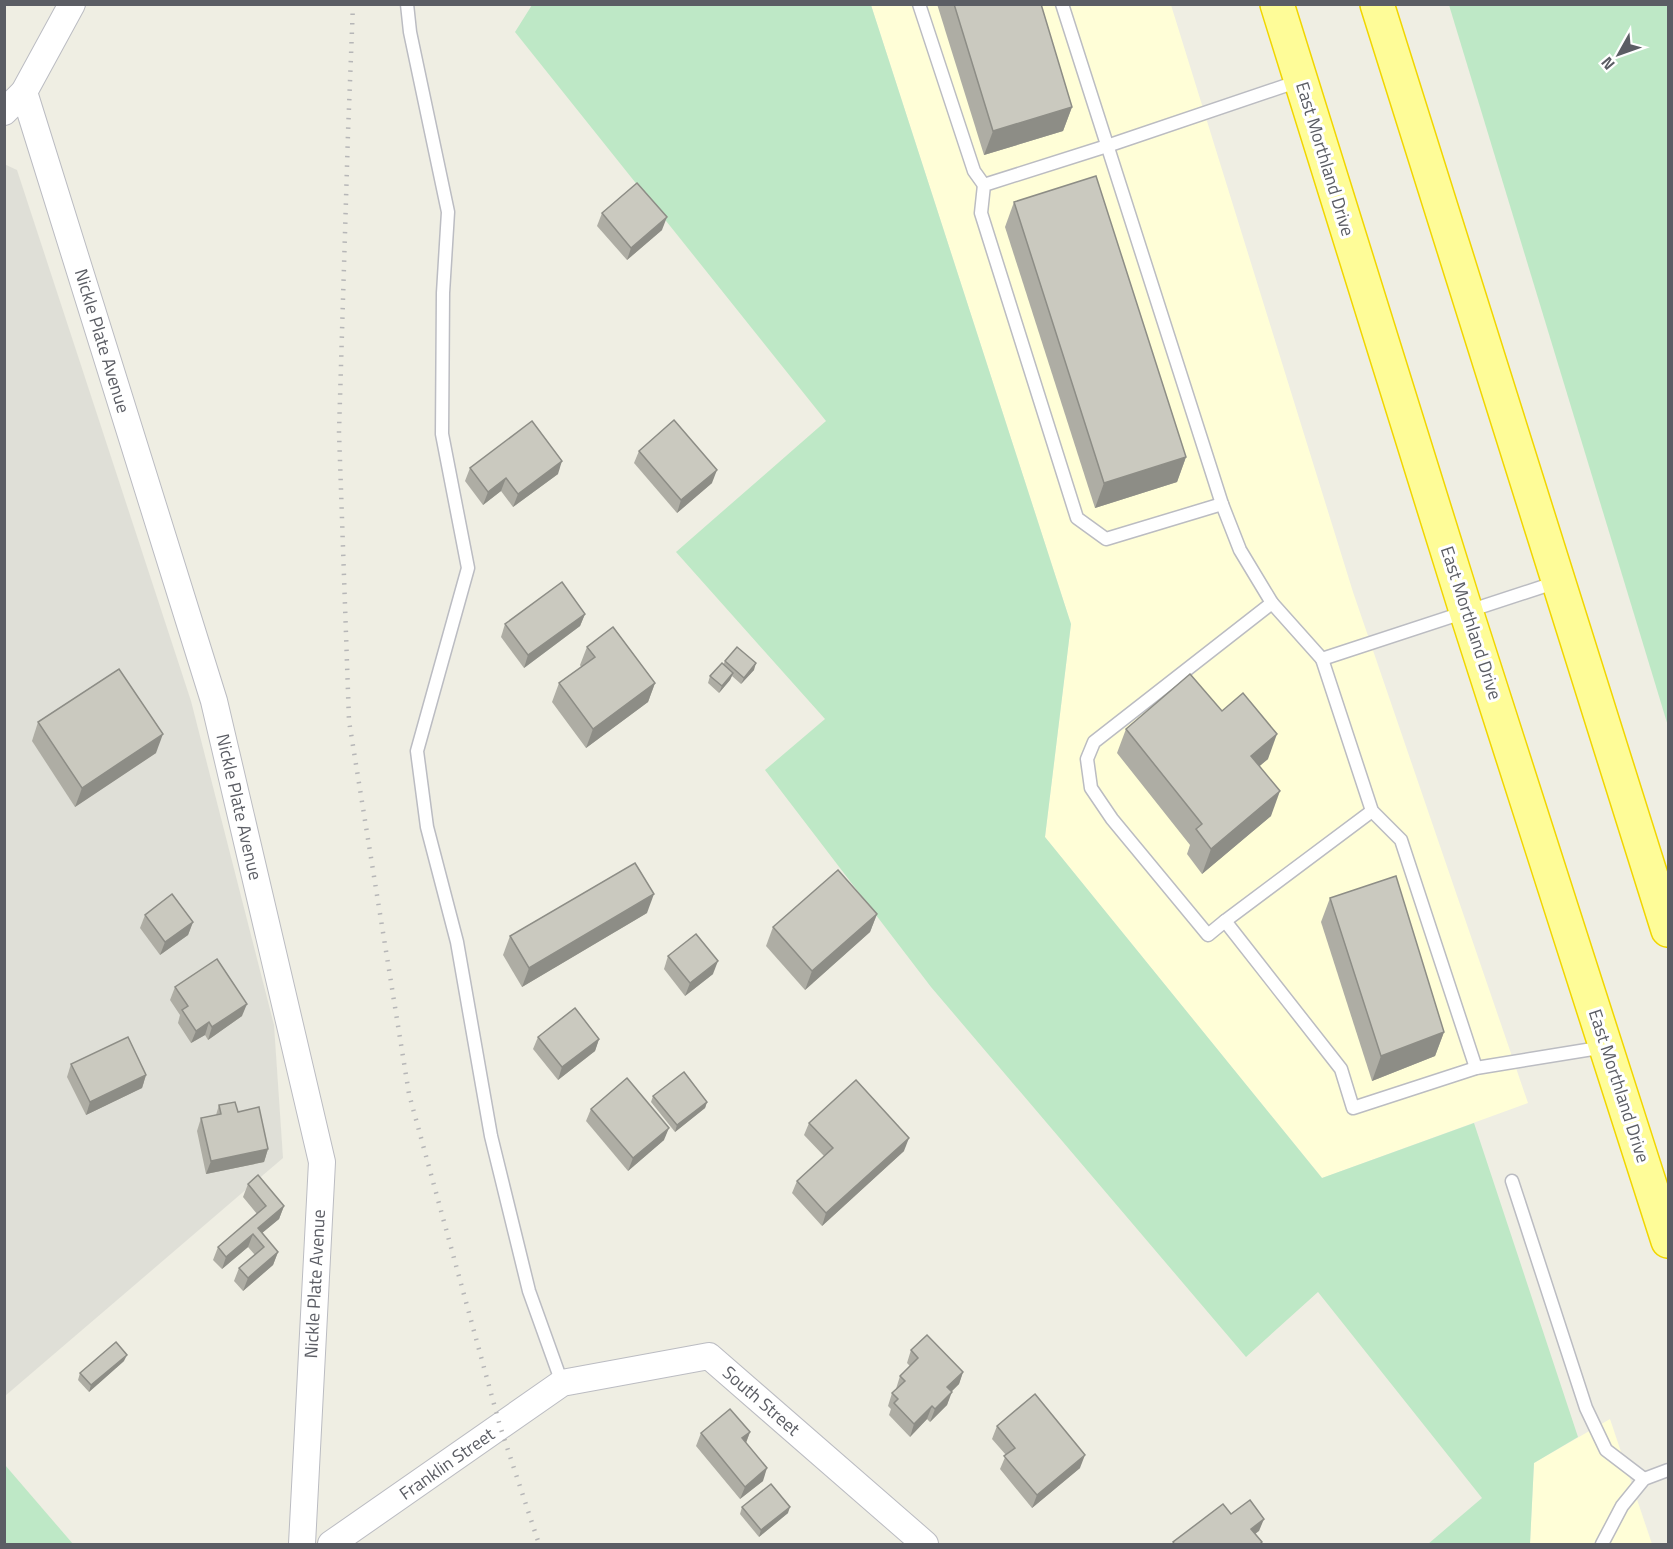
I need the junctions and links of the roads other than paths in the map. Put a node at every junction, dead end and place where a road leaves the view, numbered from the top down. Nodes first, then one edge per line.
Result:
1 (72, 4) edge
2 (407, 4) edge
3 (919, 4) edge
4 (1062, 4) edge
5 (1277, 4) edge
6 (1377, 4) edge
7 (1300, 80) junction
8 (24, 92) junction
9 (4, 112) edge
10 (1107, 146) junction
11 (984, 185) junction
12 (1222, 504) junction
13 (1559, 582) junction
14 (1272, 603) junction
15 (1466, 611) junction
16 (1322, 659) junction
17 (1372, 811) junction
18 (1225, 921) junction
19 (1668, 930) edge
20 (1606, 1046) junction
21 (1476, 1068) junction
22 (1512, 1180) dead end
23 (1668, 1241) edge
24 (562, 1383) junction
25 (1668, 1470) edge
26 (1644, 1479) junction
27 (302, 1545) edge
28 (331, 1545) edge
29 (925, 1545) edge
30 (1602, 1545) edge

1 - 8 street
2 - 24 lane
3 - 11 lane
4 - 10 lane
5 - 7 highway, East Morthland Drive
6 - 13 highway
7 - 10 lane
7 - 15 highway, East Morthland Drive
8 - 9 street
8 - 27 street, Nickle Plate Avenue
10 - 11 lane
10 - 12 lane
11 - 12 lane
12 - 14 lane
13 - 15 lane
13 - 19 highway
14 - 16 lane
14 - 18 lane
15 - 16 lane
15 - 20 highway, East Morthland Drive
16 - 17 lane
17 - 18 lane
17 - 21 lane
18 - 21 lane
20 - 21 lane
20 - 23 highway, East Morthland Drive
22 - 26 lane
24 - 28 street, Franklin Street
24 - 29 street, South Street
25 - 26 lane
26 - 30 lane

